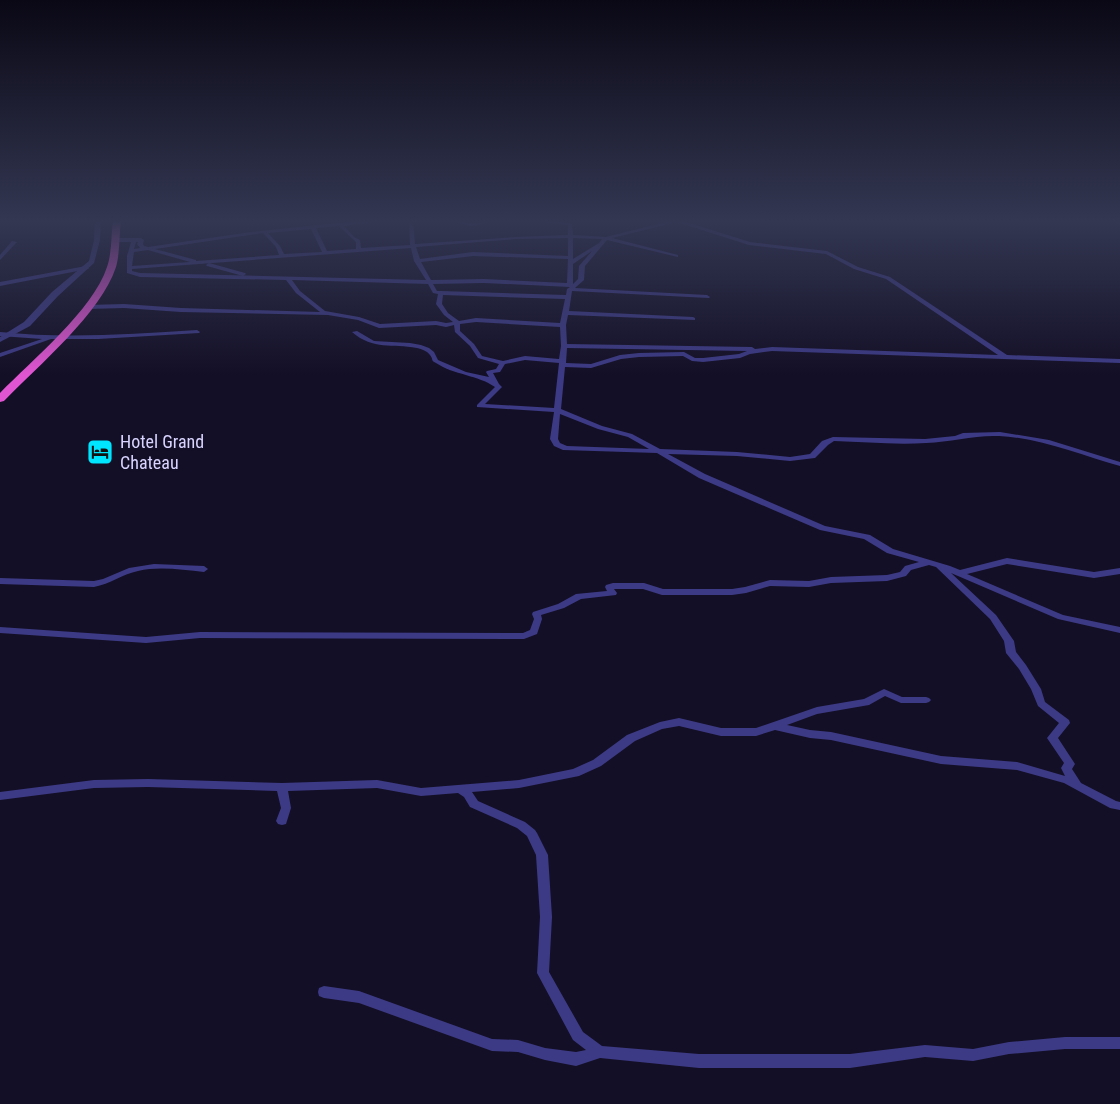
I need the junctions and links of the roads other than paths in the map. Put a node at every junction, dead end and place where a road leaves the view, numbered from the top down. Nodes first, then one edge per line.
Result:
1 (61, 273) edge
2 (81, 273) edge
3 (109, 273) edge
4 (131, 273) edge
5 (239, 273) edge
6 (424, 273) edge
7 (570, 273) edge
8 (582, 273) edge
9 (870, 273) edge
10 (258, 277) junction
11 (287, 278) junction
12 (430, 282) junction
13 (2, 283) edge
14 (570, 290) junction
15 (441, 293) junction
16 (568, 297) junction
17 (707, 297) dead end
18 (87, 307) junction
19 (329, 313) junction
20 (567, 313) junction
21 (693, 319) dead end
22 (457, 322) junction
23 (563, 325) junction
24 (198, 332) dead end
25 (355, 332) dead end
26 (4, 335) edge
27 (55, 337) junction
28 (0, 340) edge
29 (564, 346) junction
30 (761, 350) junction
31 (0, 355) edge
32 (1004, 356) junction
33 (561, 361) junction
34 (1120, 361) edge
35 (503, 363) junction
36 (496, 385) junction
37 (0, 399) edge
38 (556, 410) junction
39 (658, 451) junction
40 (1120, 464) edge
41 (927, 563) junction
42 (939, 566) junction
43 (204, 569) dead end
44 (1120, 572) edge
45 (960, 573) junction
46 (0, 581) edge
47 (0, 630) edge
48 (1120, 630) edge
49 (926, 700) dead end
50 (775, 726) junction
51 (1077, 785) junction
52 (282, 787) junction
53 (460, 790) junction
54 (0, 796) edge
55 (1118, 807) edge
56 (282, 821) dead end
57 (324, 992) dead end
58 (1120, 1043) edge
59 (600, 1052) junction

1 - 13 street
2 - 26 street
3 - 18 highway
4 - 10 street
5 - 10 street
6 - 12 street
7 - 12 street
8 - 14 street
9 - 32 street
10 - 11 street
11 - 12 street
11 - 19 street
12 - 15 street
14 - 16 street
14 - 17 street
15 - 16 street
15 - 22 street
16 - 20 street
18 - 19 street
18 - 27 highway
19 - 22 street
20 - 21 street
20 - 23 street
22 - 23 street
22 - 35 street
23 - 29 street
24 - 27 street
25 - 36 street
26 - 27 street
26 - 28 street
27 - 31 street
27 - 37 highway
29 - 30 street
29 - 33 street
30 - 32 street
30 - 33 street
32 - 34 street
33 - 35 street
33 - 38 street
35 - 36 street
36 - 38 street
38 - 39 street
38 - 39 street
39 - 40 street
39 - 41 street
41 - 42 street
41 - 47 street
42 - 45 street
42 - 51 street
43 - 46 street
44 - 45 street
45 - 48 street
49 - 50 street
50 - 51 street
50 - 53 street
51 - 55 street
52 - 53 street
52 - 54 street
52 - 56 street
53 - 59 street
57 - 59 street
58 - 59 street

